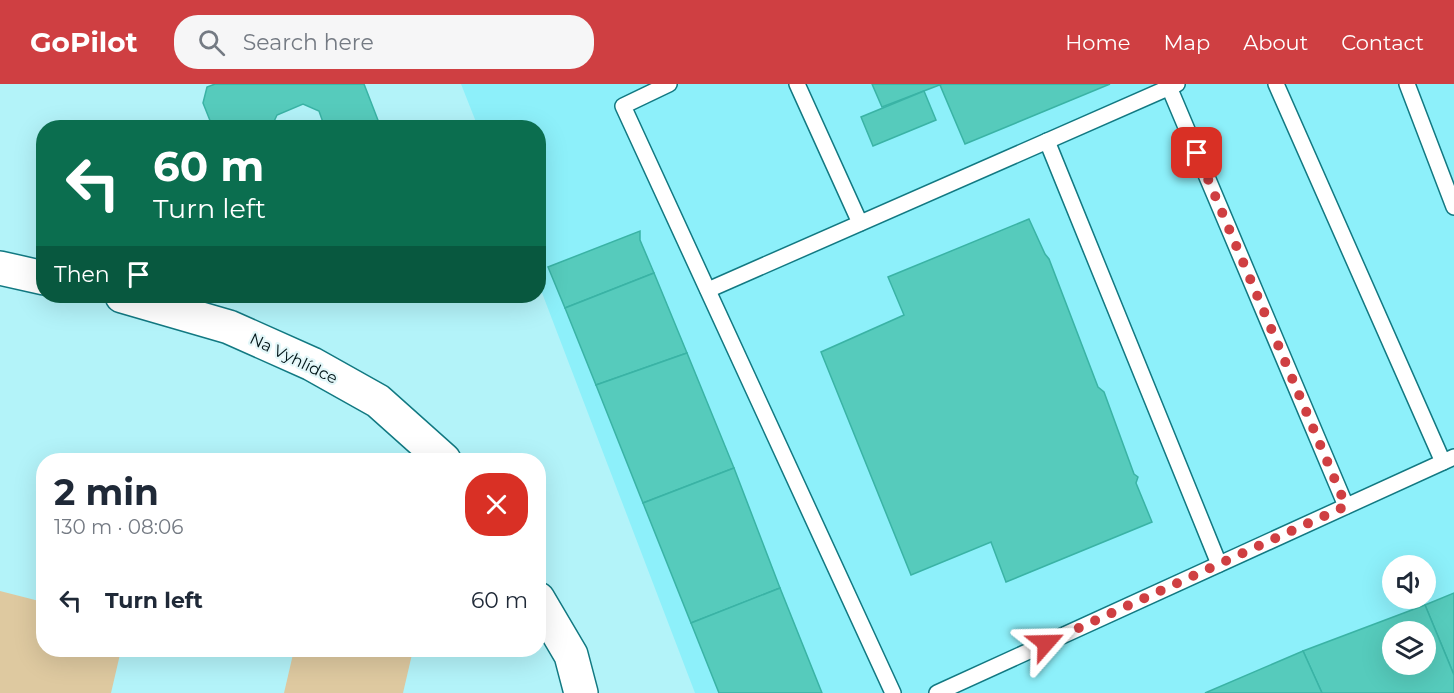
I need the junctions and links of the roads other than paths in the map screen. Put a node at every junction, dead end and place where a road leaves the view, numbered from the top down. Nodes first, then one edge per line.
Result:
1 (669, 84) edge
2 (797, 84) edge
3 (1276, 84) edge
4 (1407, 84) edge
5 (1173, 86) edge
6 (1047, 141) junction
7 (1454, 207) edge
8 (860, 223) junction
9 (0, 268) edge
10 (36, 276) edge
11 (708, 290) junction
12 (146, 303) edge
13 (436, 453) edge
14 (1448, 460) edge
15 (1346, 506) junction
16 (1219, 564) junction
17 (546, 613) edge
18 (581, 693) edge
19 (893, 693) edge
20 (937, 693) edge

1 - 11 lane
2 - 8 lane
3 - 14 lane
4 - 7 lane
5 - 6 lane
5 - 15 lane
6 - 8 lane
6 - 16 lane
8 - 11 lane
9 - 10 street
11 - 19 lane
12 - 13 street, Na Vyhlídce
14 - 15 lane
15 - 16 lane
16 - 20 lane
17 - 18 street

